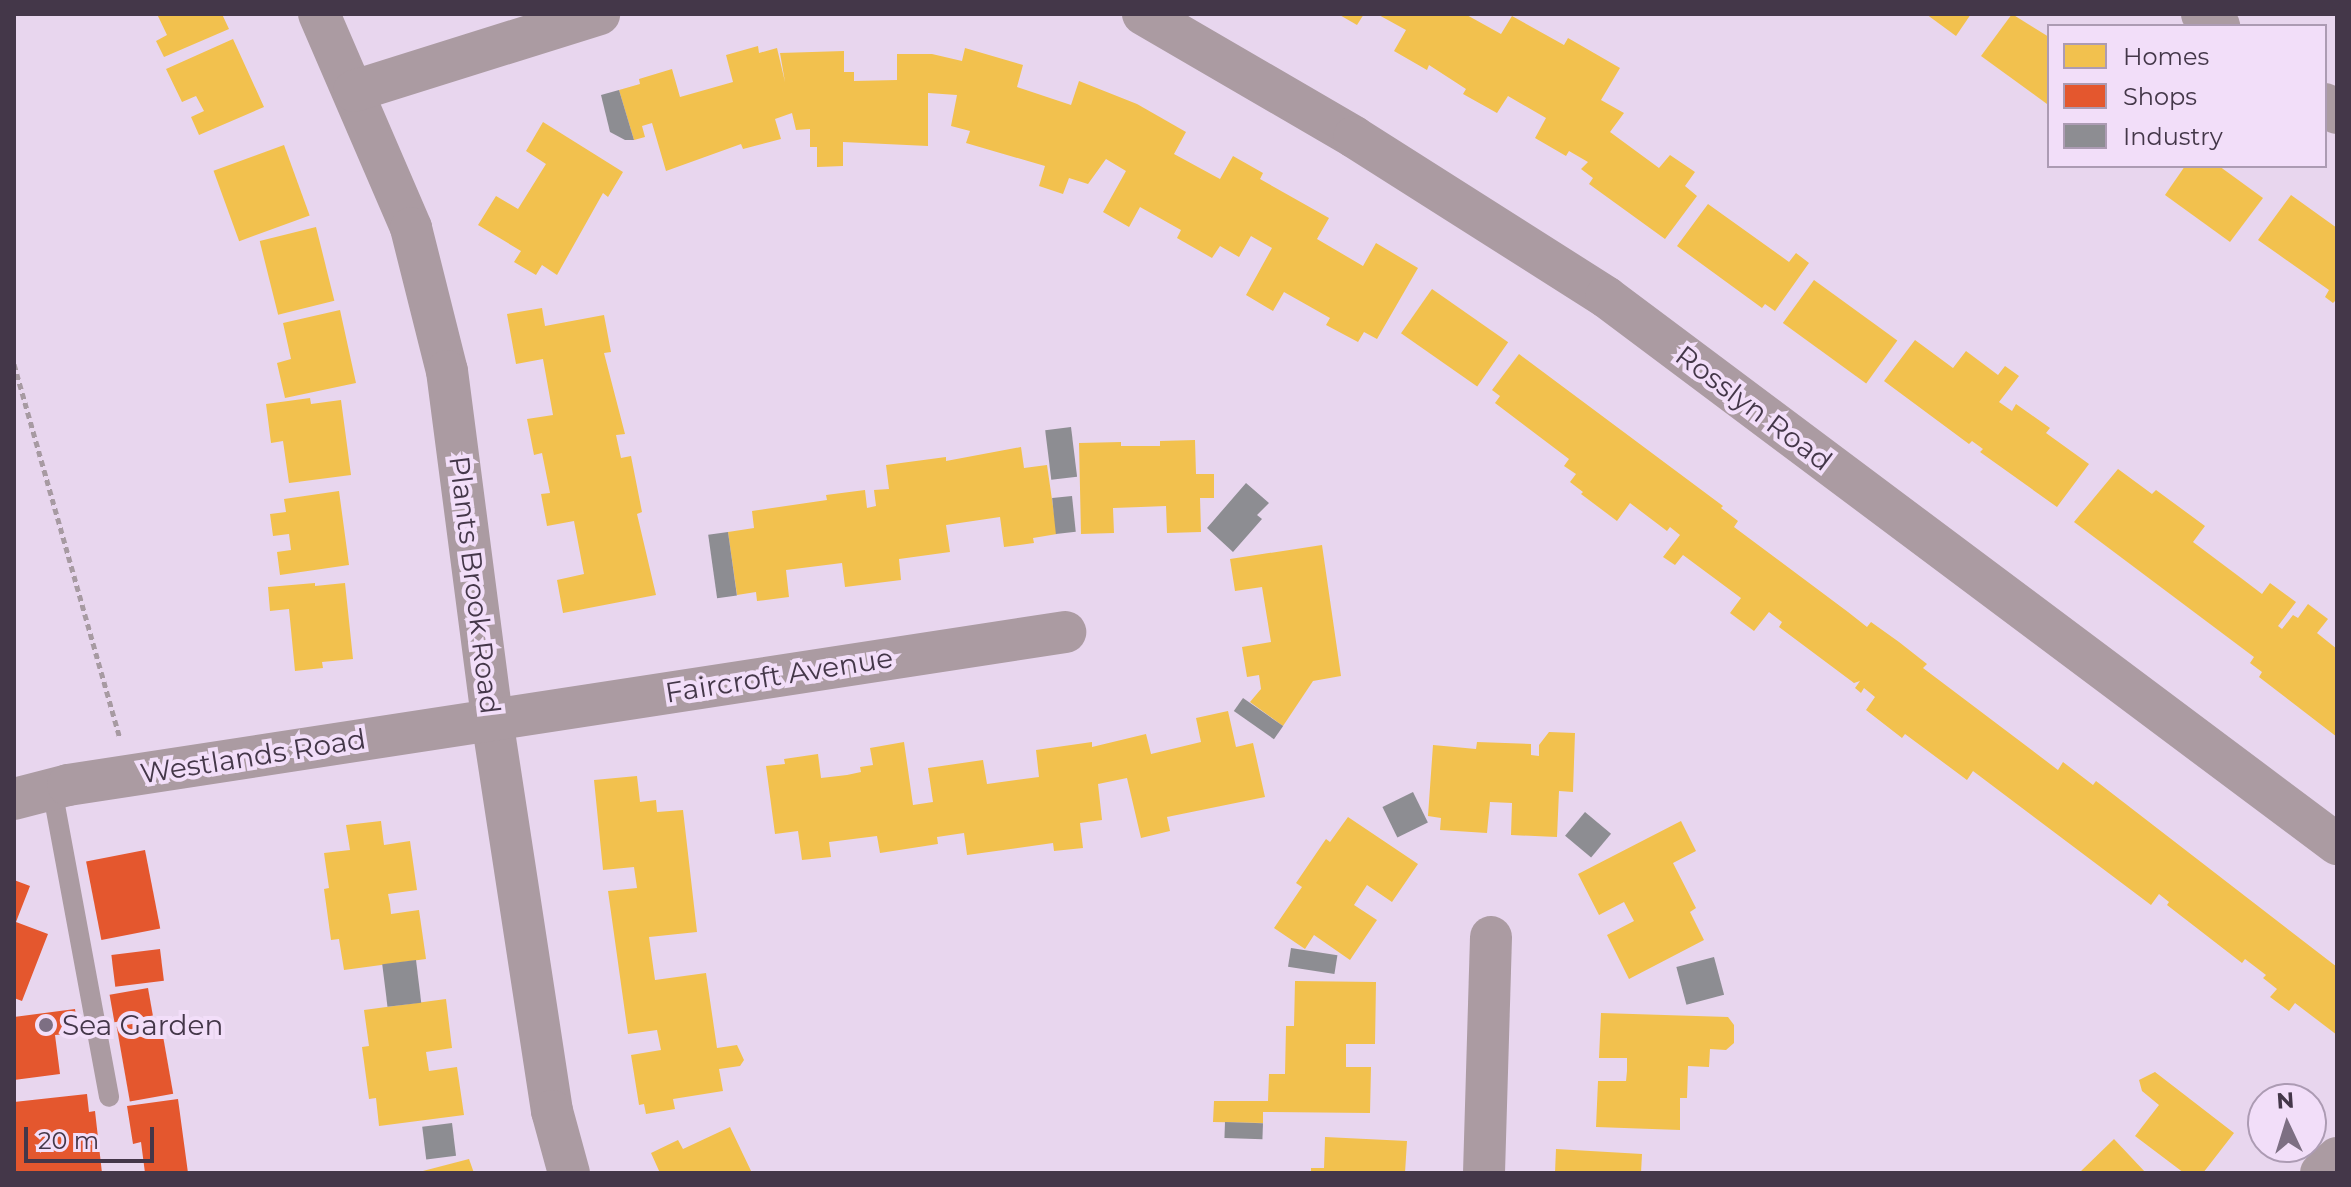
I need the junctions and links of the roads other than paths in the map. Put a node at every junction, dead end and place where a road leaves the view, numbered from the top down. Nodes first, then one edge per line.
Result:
1 (319, 14) edge
2 (599, 14) edge
3 (1143, 14) edge
4 (354, 91) junction
5 (1065, 632) dead end
6 (492, 719) junction
7 (33, 794) edge
8 (2337, 844) edge
9 (1491, 937) dead end
10 (109, 1097) dead end
11 (2337, 1158) edge
12 (569, 1173) edge
13 (1484, 1173) edge
14 (2321, 1173) edge

1 - 4 street, Plants Brook Road
2 - 4 street
3 - 8 street, Rosslyn Road
4 - 6 street, Plants Brook Road
5 - 6 street, Faircroft Avenue
6 - 7 street, Westlands Road
6 - 12 street, Plants Brook Road
7 - 10 lane
9 - 13 street
11 - 14 street

